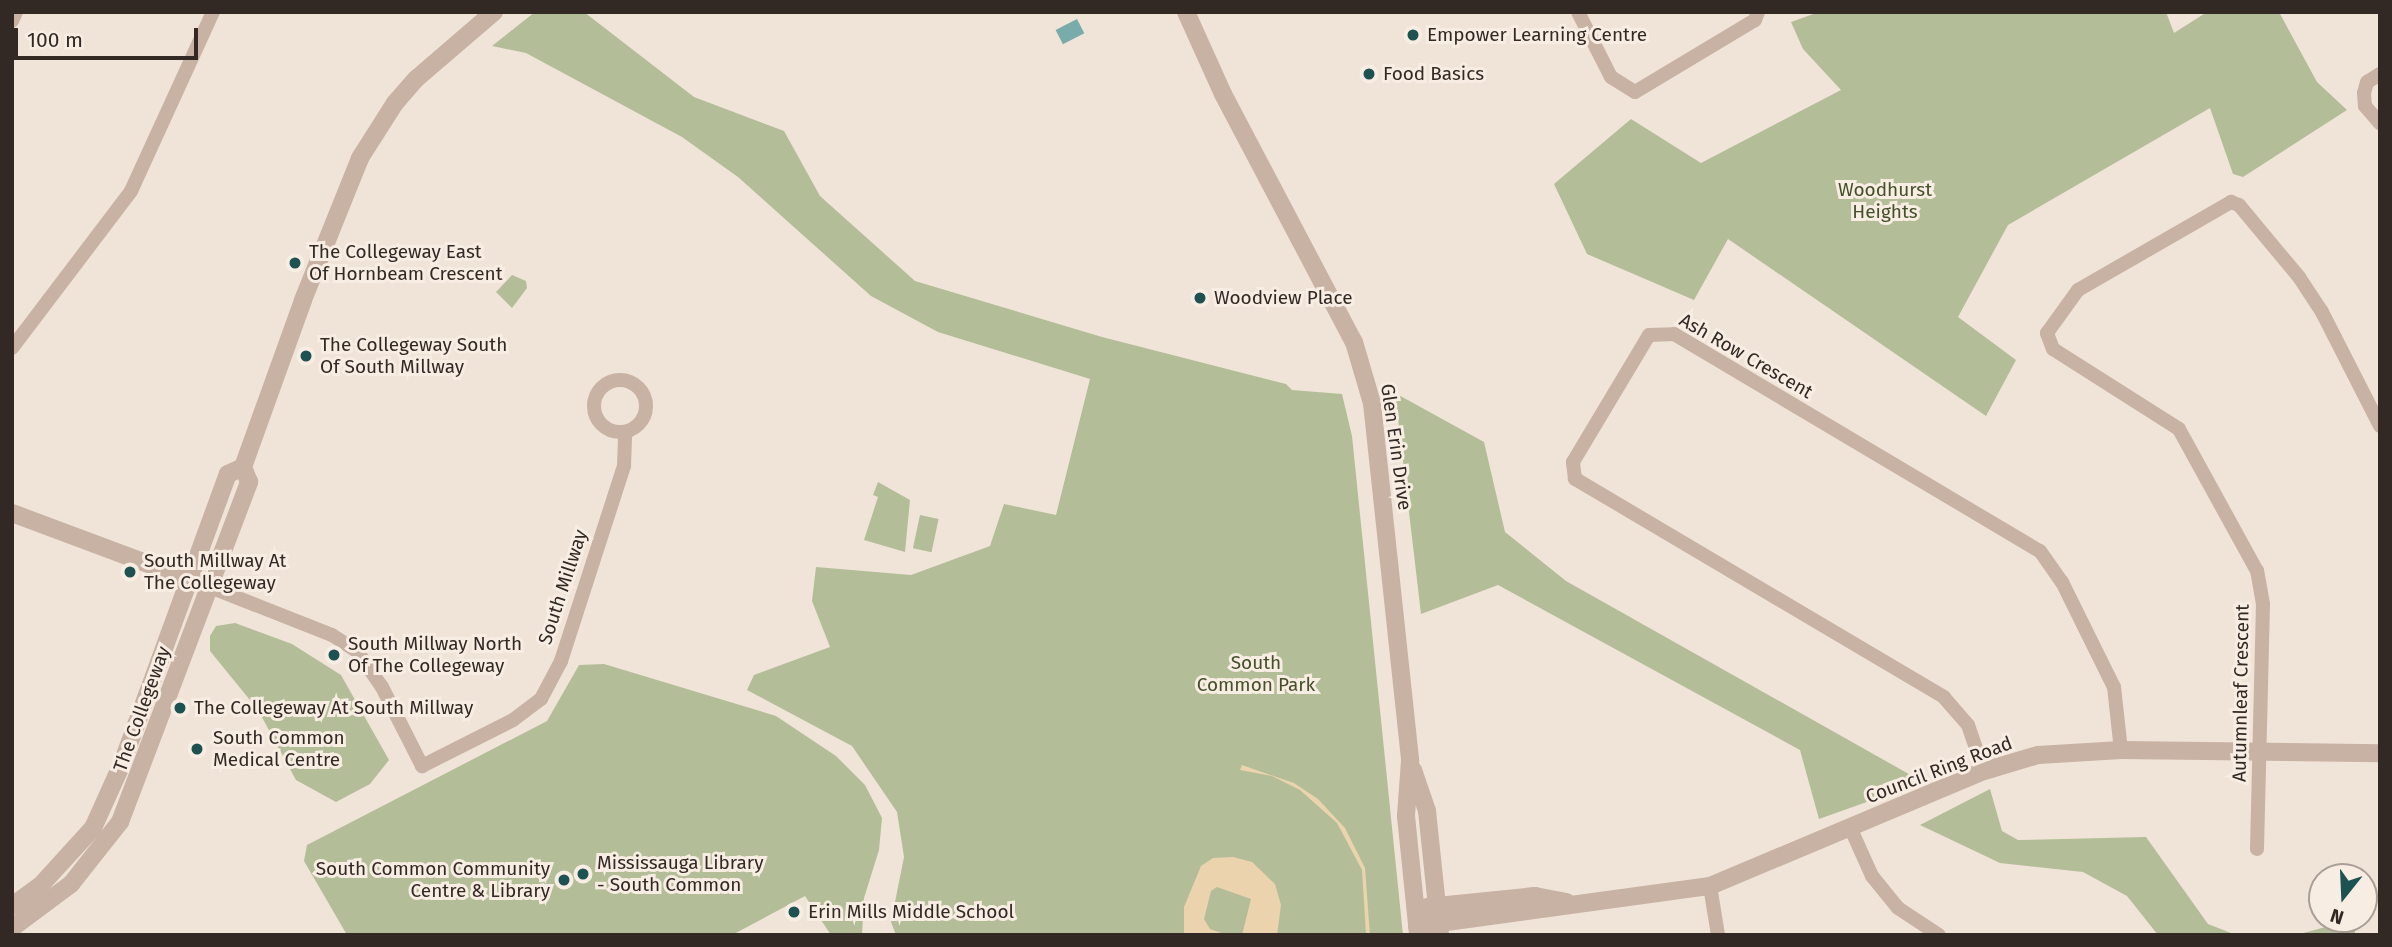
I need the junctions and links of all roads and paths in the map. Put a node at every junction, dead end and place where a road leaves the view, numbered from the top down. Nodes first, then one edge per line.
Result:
1 (16, 12) edge
2 (213, 12) edge
3 (494, 12) edge
4 (1186, 12) edge
5 (1578, 12) edge
6 (1758, 12) edge
7 (12, 21) edge
8 (2380, 75) edge
9 (2380, 123) edge
10 (12, 348) edge
11 (2380, 426) edge
12 (625, 432) dead end
13 (243, 467) junction
14 (12, 513) edge
15 (189, 579) junction
16 (210, 587) junction
17 (2122, 750) junction
18 (2260, 751) junction
19 (2380, 753) edge
20 (1410, 761) junction
21 (1984, 771) junction
22 (1850, 827) junction
23 (2257, 849) dead end
24 (1710, 886) junction
25 (12, 906) edge
26 (1439, 921) edge
27 (1417, 923) edge
28 (12, 928) edge
29 (1718, 935) edge
30 (1939, 935) edge

1 - 7 street
2 - 10 street
3 - 13 street, The Collegeway
4 - 20 street, Glen Erin Drive
5 - 6 street
8 - 9 street
11 - 18 street, Autumnleaf Crescent
12 - 16 street, South Millway
13 - 15 street, The Collegeway
13 - 16 street, The Collegeway
14 - 15 street, South Millway
15 - 16 street, South Millway
15 - 25 street, The Collegeway
16 - 28 street, The Collegeway
17 - 18 street, Council Ring Road
17 - 21 street, Council Ring Road
17 - 21 street, Ash Row Crescent
18 - 19 street, Council Ring Road
18 - 23 street, Autumnleaf Crescent
20 - 26 street, Glen Erin Drive
20 - 27 street, Glen Erin Drive
21 - 22 street, Council Ring Road
22 - 24 street, Council Ring Road
22 - 30 street
24 - 26 street, Council Ring Road
24 - 29 street
26 - 27 street, Council Ring Road

